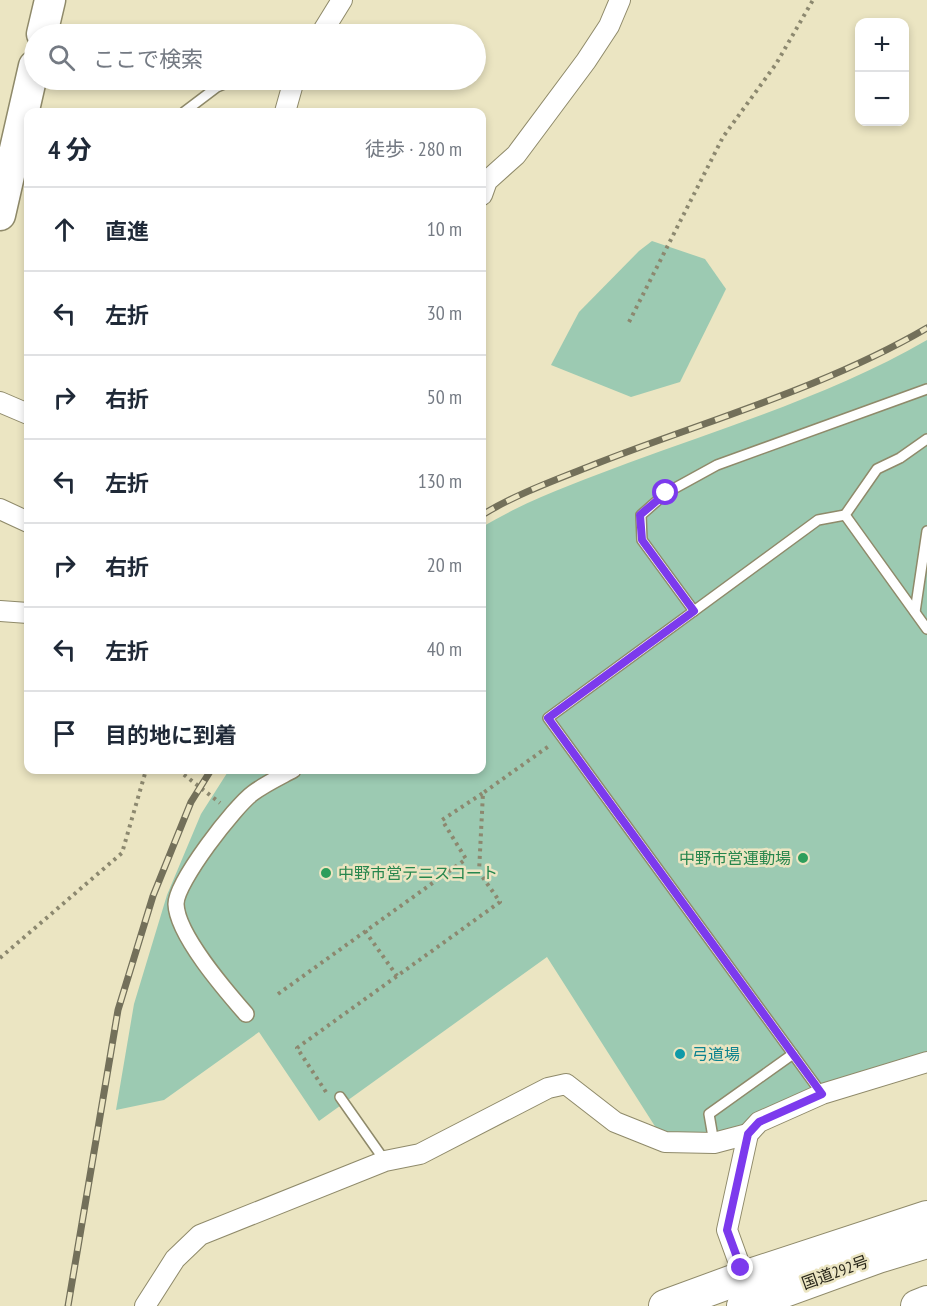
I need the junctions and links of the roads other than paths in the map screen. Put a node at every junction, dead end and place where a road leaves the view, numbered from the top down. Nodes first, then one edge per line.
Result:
1 (50, 0) edge
2 (342, 0) edge
3 (620, 0) edge
4 (44, 24) edge
5 (327, 24) edge
6 (30, 90) edge
7 (213, 90) edge
8 (291, 90) edge
9 (26, 108) edge
10 (189, 108) edge
11 (286, 108) edge
12 (24, 120) edge
13 (486, 184) edge
14 (0, 215) edge
15 (927, 389) edge
16 (0, 402) edge
17 (24, 412) edge
18 (927, 439) edge
19 (0, 509) edge
20 (845, 515) junction
21 (24, 520) edge
22 (927, 531) edge
23 (0, 611) edge
24 (694, 611) junction
25 (915, 612) junction
26 (24, 613) edge
27 (927, 629) edge
28 (285, 774) edge
29 (246, 1014) dead end
30 (793, 1054) junction
31 (927, 1062) edge
32 (822, 1094) junction
33 (335, 1098) road end
34 (748, 1134) junction
35 (714, 1143) junction
36 (385, 1161) junction
37 (927, 1217) edge
38 (927, 1242) edge
39 (744, 1292) edge
40 (927, 1302) edge
41 (145, 1306) edge
42 (665, 1306) edge
43 (917, 1306) edge

1 - 4 main road
2 - 5 street
3 - 13 street
6 - 9 main road
7 - 10 lane
8 - 11 street
12 - 14 main road
15 - 24 lane
16 - 17 street
18 - 20 lane
19 - 21 street
20 - 24 lane
20 - 25 lane
22 - 25 lane
23 - 26 street
24 - 30 lane
25 - 27 lane
28 - 29 street
30 - 32 lane
30 - 35 lane
31 - 32 street
32 - 34 street
33 - 36 lane
34 - 35 street
34 - 39 street
35 - 36 street
36 - 41 street
37 - 39 highway
38 - 39 highway, 国道292号
39 - 42 highway
40 - 43 highway

